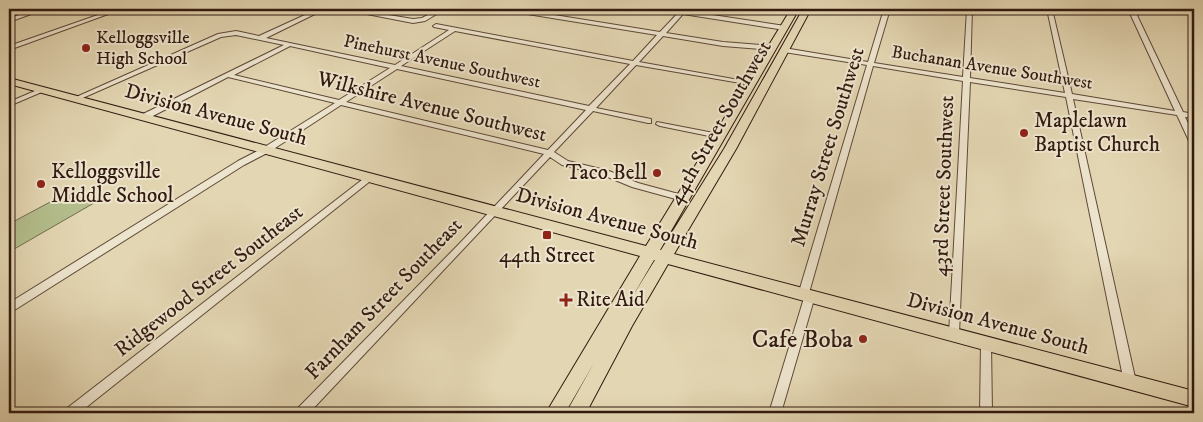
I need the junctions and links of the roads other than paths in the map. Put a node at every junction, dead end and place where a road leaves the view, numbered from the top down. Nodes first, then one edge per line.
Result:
1 (16, 9) edge
2 (42, 9) edge
3 (119, 9) edge
4 (322, 9) edge
5 (344, 9) edge
6 (442, 9) edge
7 (509, 9) edge
8 (662, 9) edge
9 (807, 9) edge
10 (888, 9) edge
11 (970, 9) edge
12 (1050, 9) edge
13 (1131, 9) edge
14 (1165, 9) edge
15 (360, 10) edge
16 (519, 10) edge
17 (684, 10) edge
18 (32, 12) junction
19 (793, 12) edge
20 (1194, 12) edge
21 (9, 20) edge
22 (413, 21) joint
23 (436, 26) dead end
24 (798, 26) junction
25 (785, 28) junction
26 (455, 29) junction
27 (662, 33) junction
28 (260, 38) junction
29 (288, 45) junction
30 (9, 48) edge
31 (778, 49) junction
32 (634, 62) junction
33 (871, 64) junction
34 (397, 67) junction
35 (227, 75) junction
36 (966, 79) junction
37 (9, 81) edge
38 (750, 84) junction
39 (42, 90) junction
40 (1069, 96) junction
41 (76, 99) junction
42 (741, 100) junction
43 (339, 103) junction
44 (9, 104) edge
45 (591, 109) junction
46 (751, 111) junction
47 (1180, 114) junction
48 (1194, 116) edge
49 (144, 117) junction
50 (731, 117) junction
51 (648, 121) dead end
52 (660, 124) dead end
53 (743, 125) junction
54 (719, 136) junction
55 (1194, 143) edge
56 (730, 149) junction
57 (266, 150) junction
58 (550, 152) junction
59 (370, 178) junction
60 (683, 198) junction
61 (495, 211) junction
62 (658, 254) junction
63 (806, 295) junction
64 (9, 308) edge
65 (954, 334) junction
66 (986, 342) junction
67 (1130, 382) junction
68 (1194, 399) edge
69 (70, 413) edge
70 (301, 413) edge
71 (555, 413) edge
72 (576, 413) edge
73 (775, 413) edge
74 (986, 413) edge

1 - 18 street
2 - 18 street
3 - 30 street
4 - 28 street
5 - 15 street
6 - 22 street
7 - 16 street, Buchanan Avenue Southwest
8 - 17 street
9 - 24 main road, 44th Street Southwest
10 - 33 street, Murray Street Southwest
11 - 36 street, 43rd Street Southwest
12 - 40 street
13 - 47 street
14 - 20 street
15 - 22 street
16 - 27 street, Buchanan Avenue Southwest
17 - 25 street
17 - 27 street, Farnham Street Southeast
18 - 21 street
19 - 24 main road
19 - 25 main road, 44th Street Southwest
23 - 26 street
24 - 31 main road, 44th Street Southwest
25 - 31 main road, 44th Street Southwest
26 - 32 street
26 - 34 street
27 - 31 street, Buchanan Avenue Southwest
27 - 32 street, Farnham Street Southeast
28 - 29 street, Pinehurst Avenue Southwest
28 - 41 street, Pinehurst Avenue Southwest
29 - 34 street, Pinehurst Avenue Southwest
29 - 35 street
31 - 33 street, Buchanan Avenue Southwest
31 - 38 main road, 44th Street Southwest
31 - 46 main road, 44th Street Southwest
32 - 38 street
32 - 45 street, Farnham Street Southeast
33 - 36 street, Buchanan Avenue Southwest
33 - 63 street, Murray Street Southwest
34 - 43 street
34 - 45 street, Pinehurst Avenue Southwest
35 - 43 street, Wilkshire Avenue Southwest
35 - 49 street
36 - 40 street, Buchanan Avenue Southwest
36 - 65 street, 43rd Street Southwest
37 - 39 main road, Division Avenue South
38 - 42 main road, 44th Street Southwest
39 - 41 main road, Division Avenue South
39 - 44 street
40 - 47 street, Buchanan Avenue Southwest
40 - 67 street
41 - 49 main road, Division Avenue South
42 - 46 main road
42 - 50 main road, 44th Street Southwest
43 - 57 street
43 - 58 street, Wilkshire Avenue Southwest
45 - 51 street, Pinehurst Avenue Southwest
45 - 58 street, Farnham Street Southeast
46 - 53 main road, 44th Street Southwest
47 - 48 street, Buchanan Avenue Southwest
47 - 55 street
49 - 57 main road, Division Avenue South
50 - 53 main road
50 - 54 main road, 44th Street Southwest
52 - 54 street
53 - 56 main road, 44th Street Southwest
54 - 56 main road
54 - 60 main road, 44th Street Southwest
56 - 62 main road, 44th Street Southwest
57 - 59 main road, Division Avenue South
57 - 64 street
58 - 60 street, Wilkshire Avenue Southwest
58 - 61 street, Farnham Street Southeast
59 - 61 main road, Division Avenue South
59 - 69 street, Ridgewood Street Southeast
60 - 62 main road, 44th Street Southwest
61 - 62 main road, Division Avenue South
61 - 70 street, Farnham Street Southeast
62 - 63 main road, Division Avenue South
62 - 71 main road
62 - 72 main road
63 - 65 main road, Division Avenue South
63 - 73 street, Murray Street Southwest
65 - 66 main road, Division Avenue South
66 - 67 main road, Division Avenue South
66 - 74 street
67 - 68 main road, Division Avenue South

